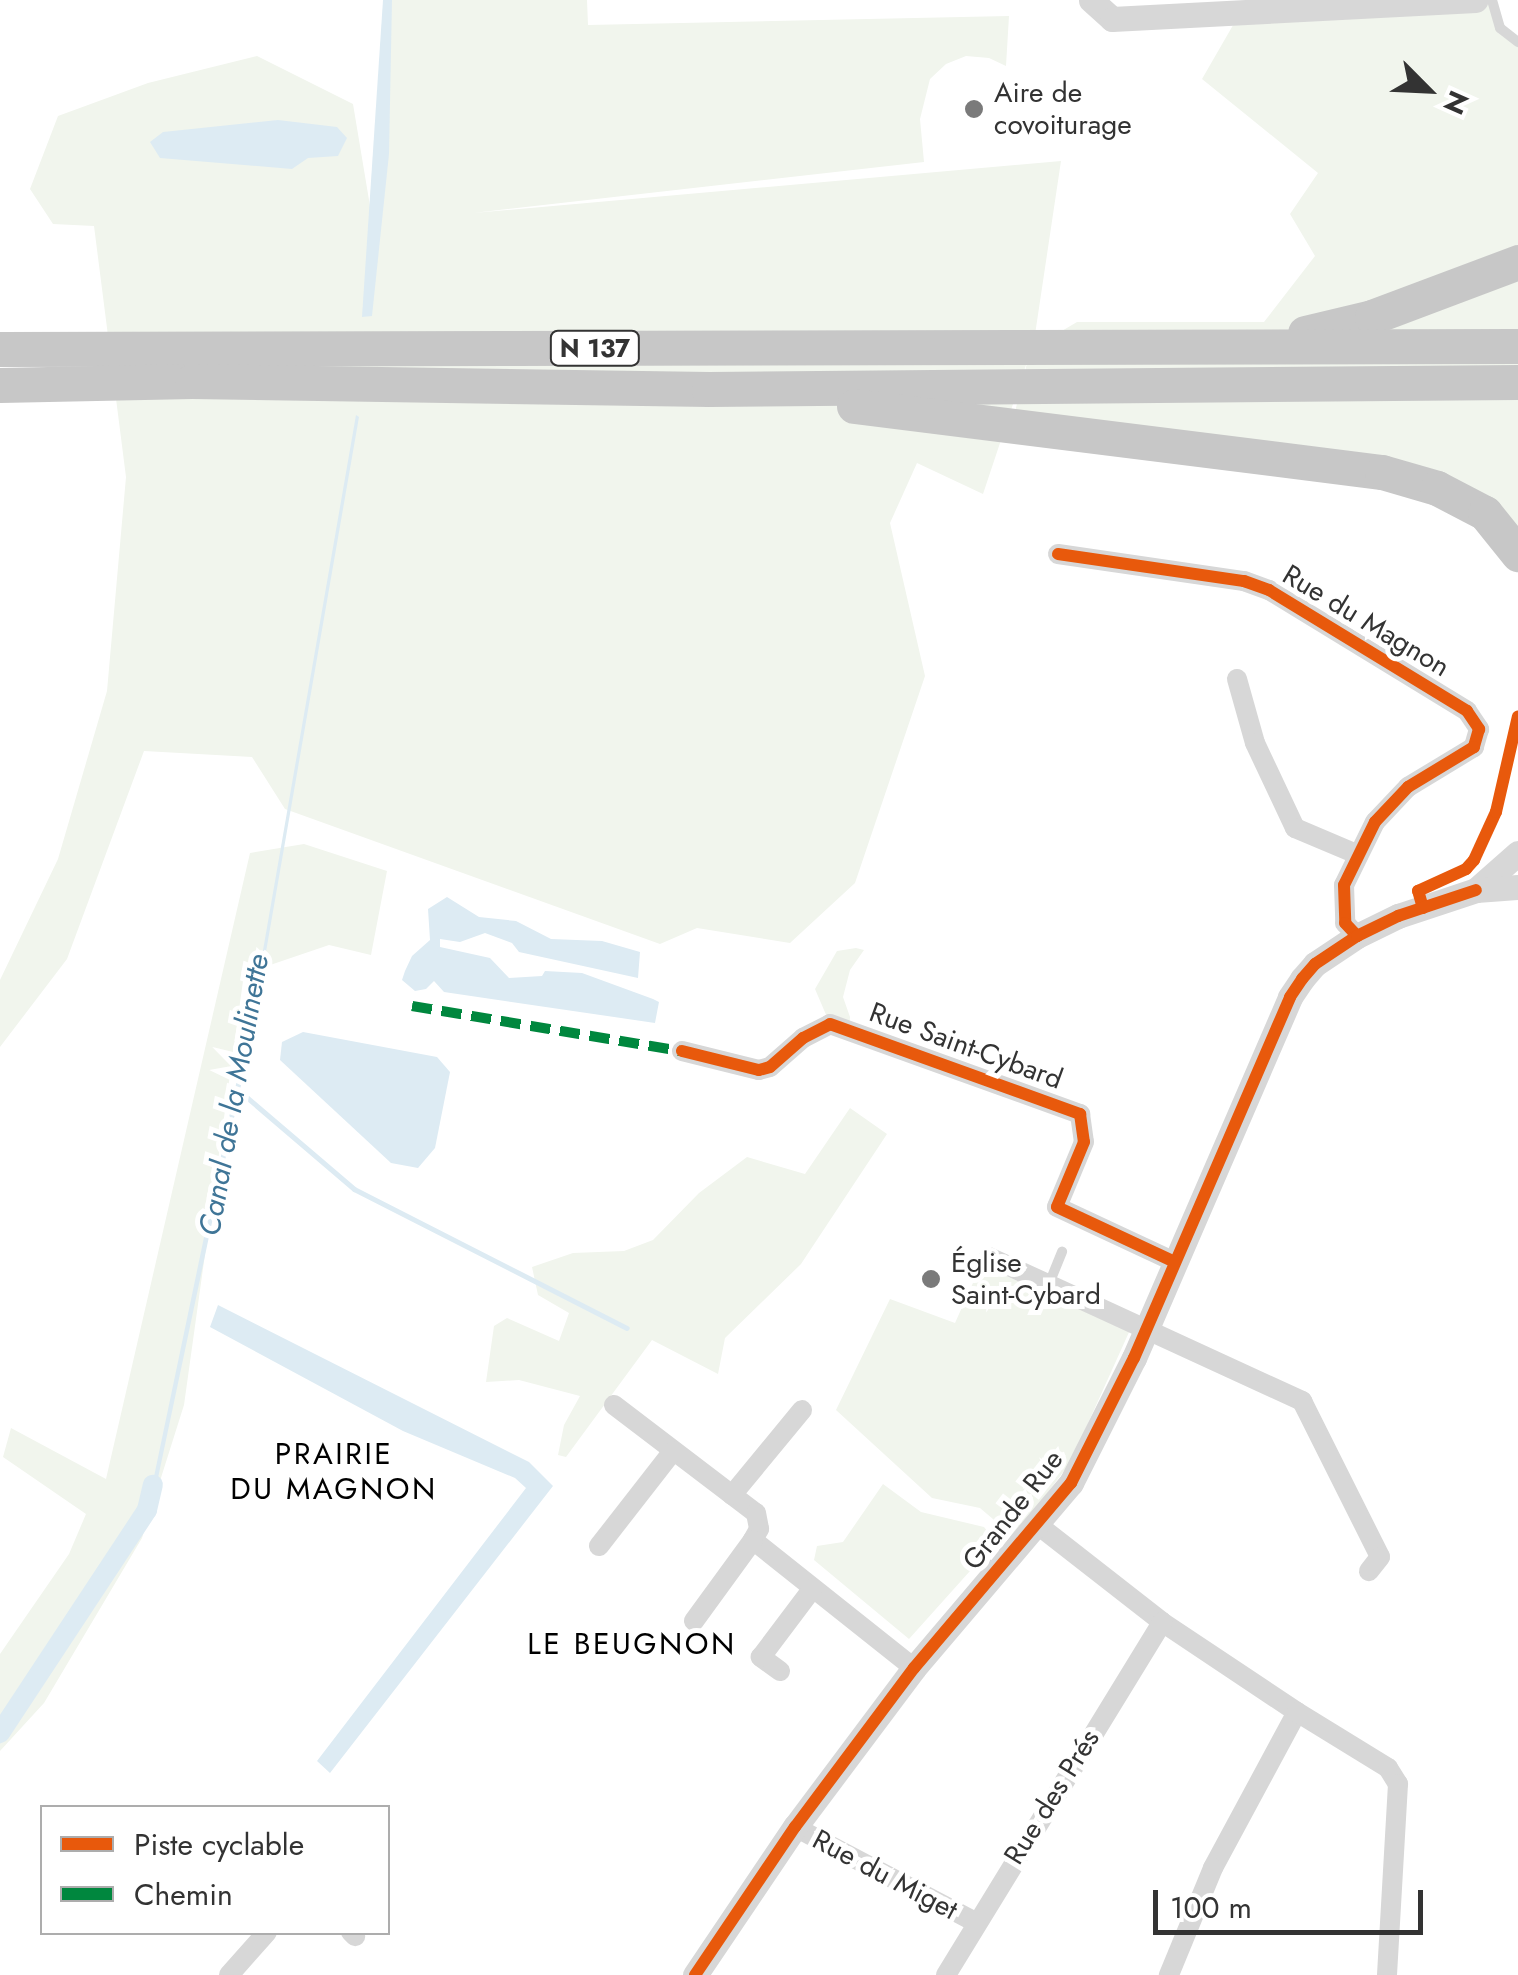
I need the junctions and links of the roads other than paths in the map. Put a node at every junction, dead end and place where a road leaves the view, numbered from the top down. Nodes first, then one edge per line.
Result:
1 (1091, 0) edge
2 (1476, 0) edge
3 (1492, 0) edge
4 (1518, 42) edge
5 (1518, 262) edge
6 (1518, 346) edge
7 (0, 349) edge
8 (1190, 349) junction
9 (1518, 382) edge
10 (0, 385) edge
11 (709, 389) junction
12 (1058, 554) dead end
13 (1518, 554) edge
14 (1237, 678) dead end
15 (1518, 853) edge
16 (1359, 855) junction
17 (1518, 887) edge
18 (1476, 890) junction
19 (1356, 936) junction
20 (682, 1051) dead end
21 (1062, 1252) dead end
22 (989, 1257) dead end
23 (1175, 1262) junction
24 (1049, 1284) junction
25 (1146, 1330) junction
26 (614, 1406) dead end
27 (802, 1410) dead end
28 (674, 1451) junction
29 (732, 1495) junction
30 (1038, 1525) junction
31 (753, 1540) junction
32 (599, 1546) dead end
33 (1370, 1571) dead end
34 (813, 1588) junction
35 (694, 1620) dead end
36 (1162, 1622) junction
37 (914, 1668) junction
38 (780, 1671) dead end
39 (1297, 1712) junction
40 (795, 1828) junction
41 (975, 1922) junction
42 (263, 1935) edge
43 (229, 1975) edge
44 (695, 1975) edge
45 (946, 1975) edge
46 (1168, 1975) edge
47 (1387, 1975) edge

1 - 2 street
3 - 4 lane
5 - 8 highway
6 - 8 highway, N 137
7 - 8 highway, N 137
9 - 11 highway, N 137
10 - 11 highway, N 137
11 - 13 highway, N 137
12 - 16 street, Rue du Magnon
14 - 16 street
15 - 18 street, Grande Rue
16 - 19 street
17 - 18 street, Grande Rue
18 - 19 street, Grande Rue
19 - 23 street, Grande Rue
20 - 23 street, Rue Saint-Cybard
21 - 24 lane
22 - 24 street
23 - 25 street, Grande Rue
24 - 25 street
25 - 30 street, Grande Rue
25 - 33 street
26 - 28 street
27 - 29 street
28 - 29 street
28 - 32 street
29 - 31 street
30 - 36 street
30 - 37 street, Grande Rue
31 - 34 street
31 - 35 street
34 - 37 street
34 - 38 street
36 - 39 street
36 - 41 street, Rue des Prés
37 - 40 street, Grande Rue
39 - 46 street
39 - 47 street
40 - 41 street, Rue du Miget
40 - 44 street, Grande Rue
41 - 45 street, Rue des Prés
42 - 43 street

